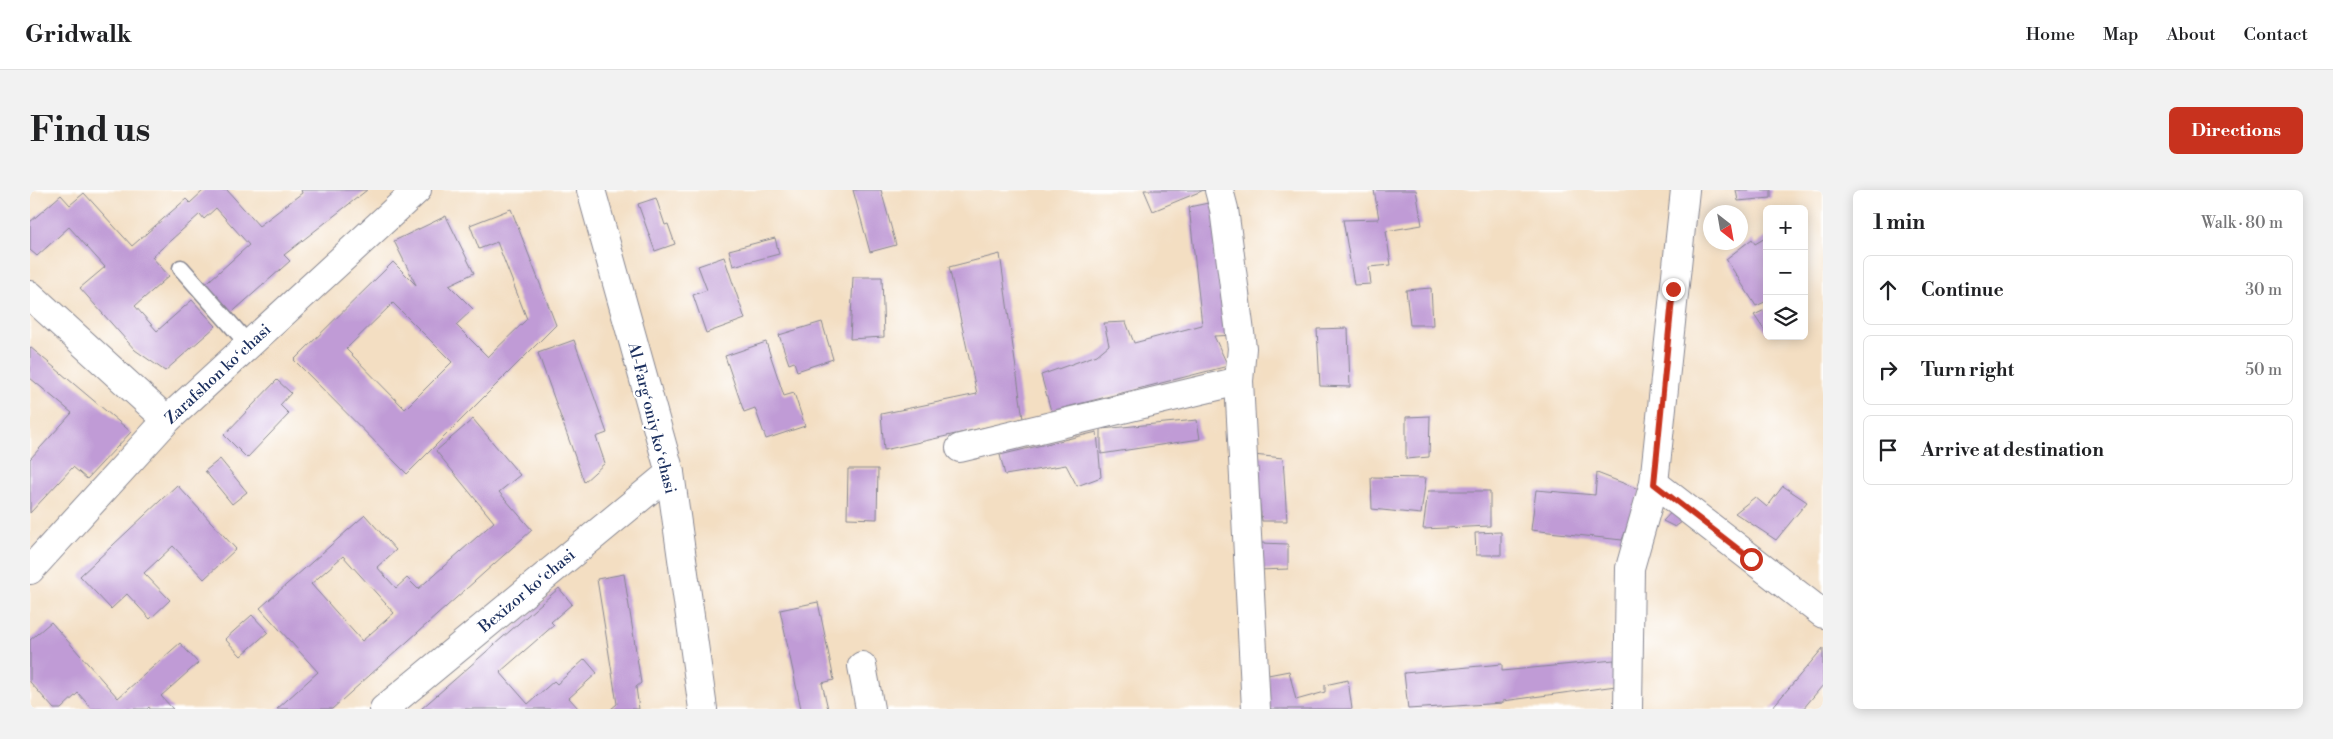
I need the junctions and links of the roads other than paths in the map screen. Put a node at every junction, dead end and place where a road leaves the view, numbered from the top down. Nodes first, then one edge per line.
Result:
1 (417, 190) edge
2 (591, 190) edge
3 (1218, 190) edge
4 (1685, 190) edge
5 (181, 268) dead end
6 (30, 295) edge
7 (249, 345) junction
8 (1239, 382) junction
9 (167, 420) junction
10 (960, 448) dead end
11 (670, 473) junction
12 (1654, 484) junction
13 (30, 570) edge
14 (1823, 614) edge
15 (862, 666) dead end
16 (384, 709) edge
17 (703, 709) edge
18 (870, 709) edge
19 (1256, 709) edge
20 (1628, 709) edge

1 - 7 street, Zarafshon koʻchasi
2 - 11 street, Al-Fargʻoniy koʻchasi
3 - 8 street
4 - 12 street
5 - 7 lane
6 - 9 street
7 - 9 street, Zarafshon koʻchasi
8 - 10 street
8 - 19 street
9 - 13 street, Zarafshon koʻchasi
11 - 16 street, Bexizor koʻchasi
11 - 17 street, Al-Fargʻoniy koʻchasi
12 - 14 street
12 - 20 street
15 - 18 street

